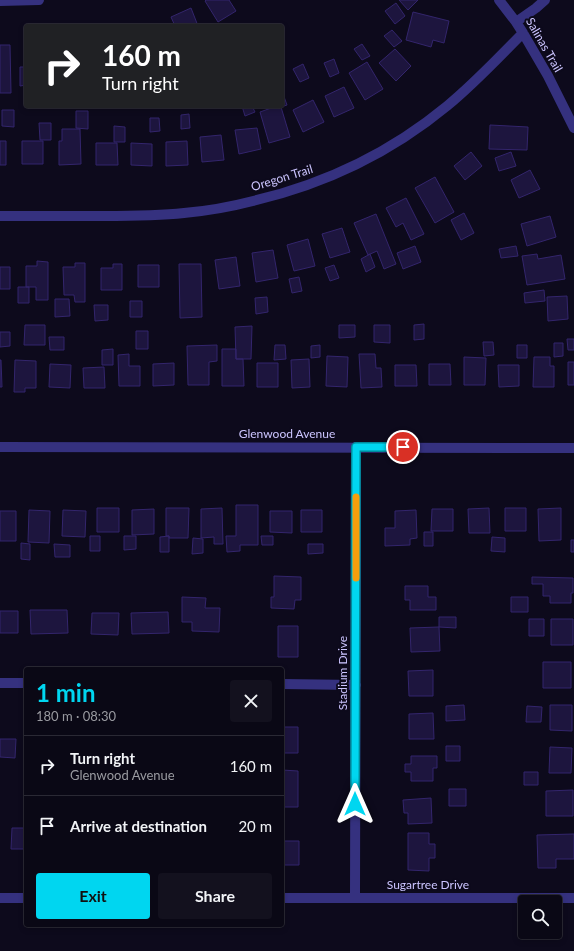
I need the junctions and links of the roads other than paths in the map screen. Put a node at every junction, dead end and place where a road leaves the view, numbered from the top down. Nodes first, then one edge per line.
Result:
1 (39, 0) edge
2 (499, 0) edge
3 (545, 0) edge
4 (0, 1) edge
5 (516, 22) junction
6 (523, 33) junction
7 (574, 128) edge
8 (0, 216) edge
9 (0, 447) edge
10 (356, 447) junction
11 (574, 448) edge
12 (0, 683) edge
13 (24, 683) edge
14 (284, 684) edge
15 (356, 685) junction
16 (0, 898) edge
17 (24, 898) edge
18 (284, 898) edge
19 (355, 898) junction
20 (574, 898) edge

1 - 4 street
2 - 5 street, Salinas Trail
3 - 5 street
5 - 6 street, Salinas Trail
6 - 7 street, Salinas Trail
6 - 8 street, Oregon Trail
9 - 10 street, Glenwood Avenue
10 - 11 street, Glenwood Avenue
10 - 15 street, Stadium Drive
12 - 13 street
14 - 15 street
15 - 19 street, Stadium Drive
16 - 17 street
18 - 19 street, Sugartree Drive
19 - 20 street, Sugartree Drive

